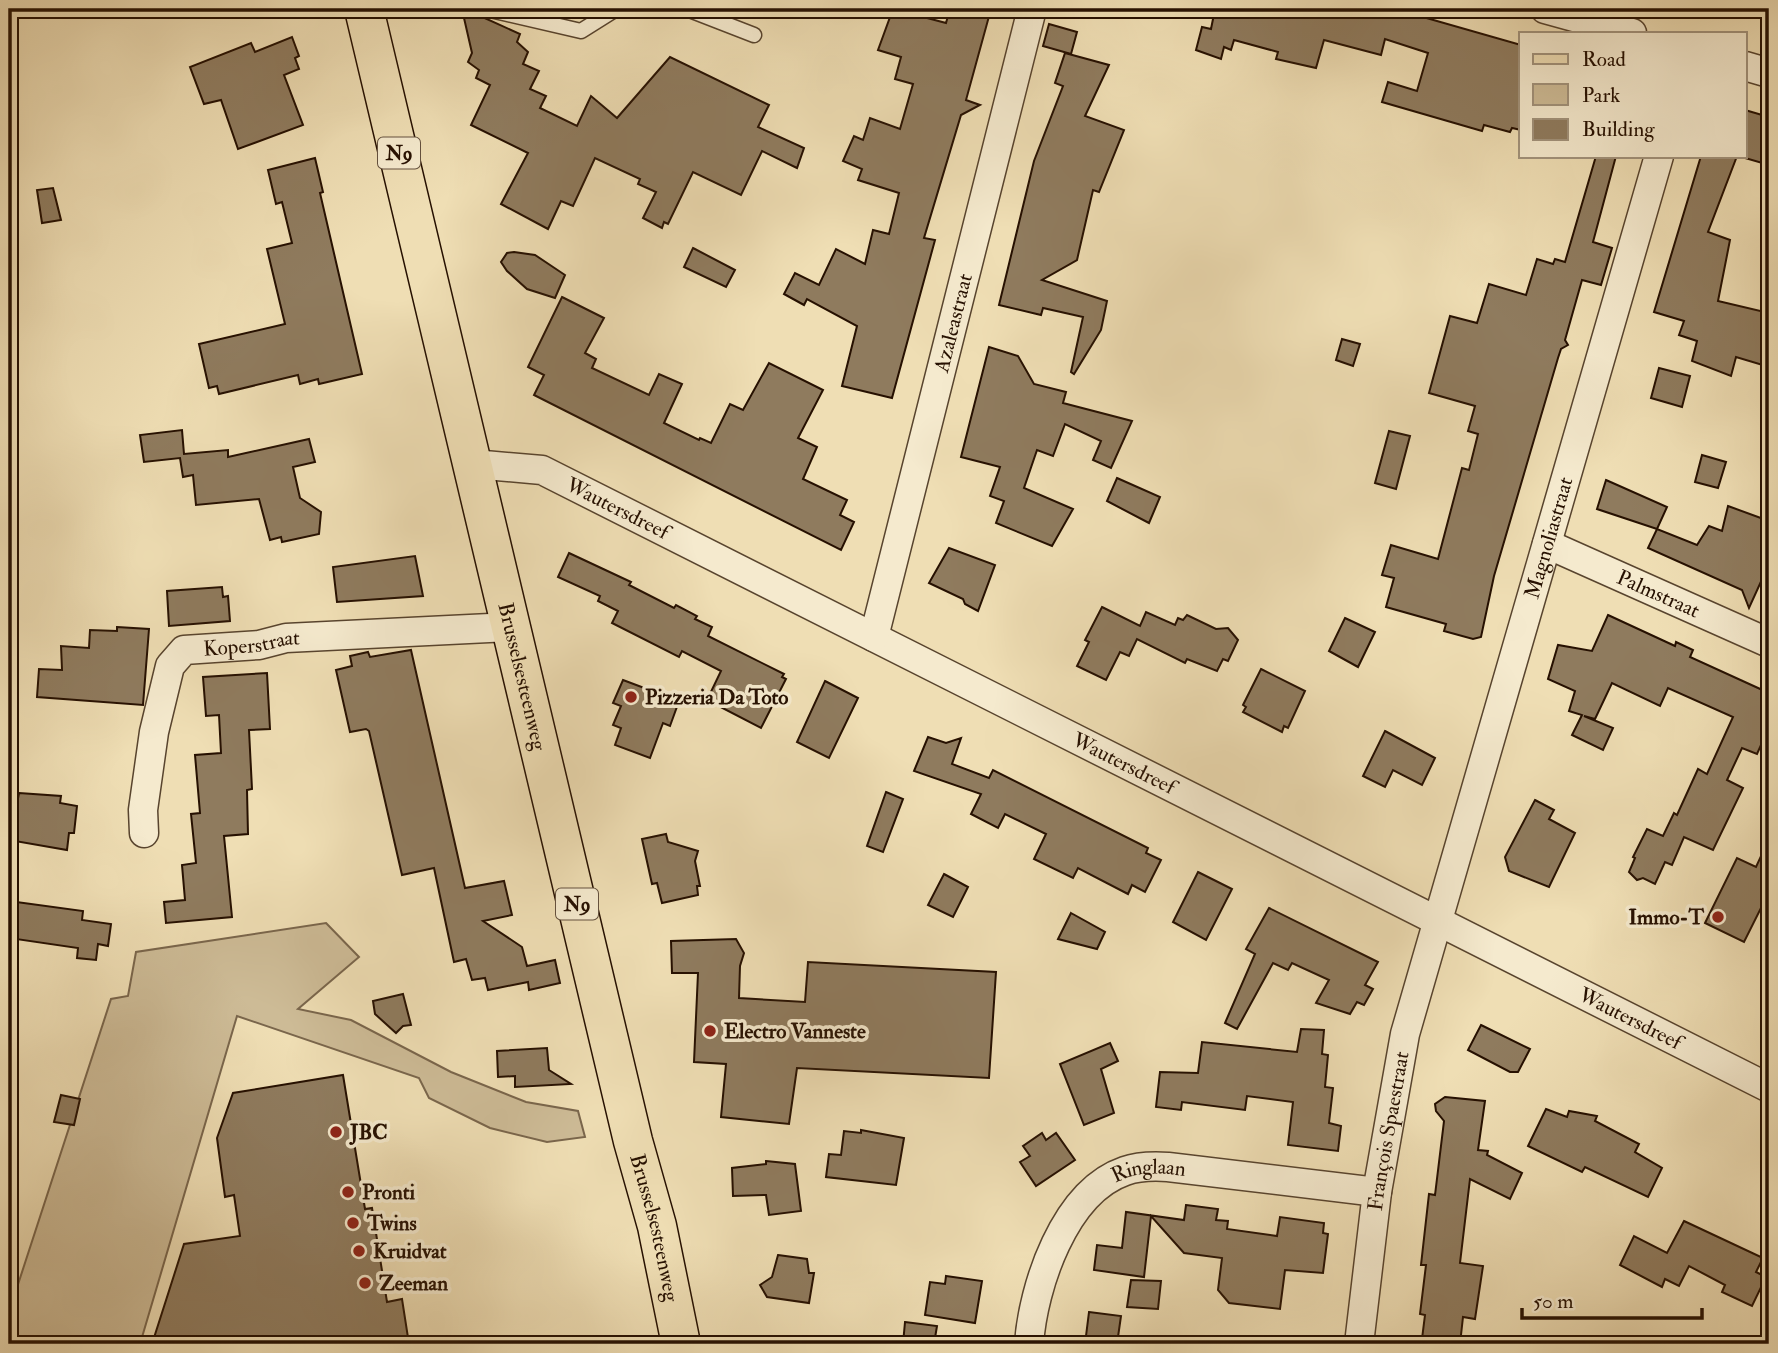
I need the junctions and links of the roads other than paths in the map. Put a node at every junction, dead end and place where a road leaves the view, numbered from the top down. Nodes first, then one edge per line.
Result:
1 (485, 9) edge
2 (616, 9) edge
3 (687, 9) edge
4 (1032, 9) edge
5 (1545, 9) edge
6 (369, 11) edge
7 (1628, 32) edge
8 (754, 34) dead end
9 (1746, 66) edge
10 (1769, 73) edge
11 (1658, 158) edge
12 (473, 464) junction
13 (1547, 544) junction
14 (511, 627) junction
15 (874, 637) junction
16 (1769, 643) edge
17 (144, 833) dead end
18 (1438, 921) junction
19 (1769, 1088) edge
20 (1377, 1192) junction
21 (681, 1344) edge
22 (1029, 1344) edge
23 (1359, 1344) edge

1 - 2 lane
3 - 8 lane
4 - 15 street, Azaleastraat
5 - 7 street
6 - 12 main road, Brusselsesteenweg / N9
9 - 10 street
11 - 13 street, Magnoliastraat
12 - 14 main road, Brusselsesteenweg / N9
12 - 15 street, Wautersdreef
13 - 16 street, Palmstraat
13 - 18 street, Magnoliastraat
14 - 17 street, Koperstraat
14 - 21 main road, Brusselsesteenweg / N9
15 - 18 street, Wautersdreef
18 - 19 street, Wautersdreef
18 - 20 street, François Spaestraat
20 - 22 street, Ringlaan
20 - 23 street, François Spaestraat

